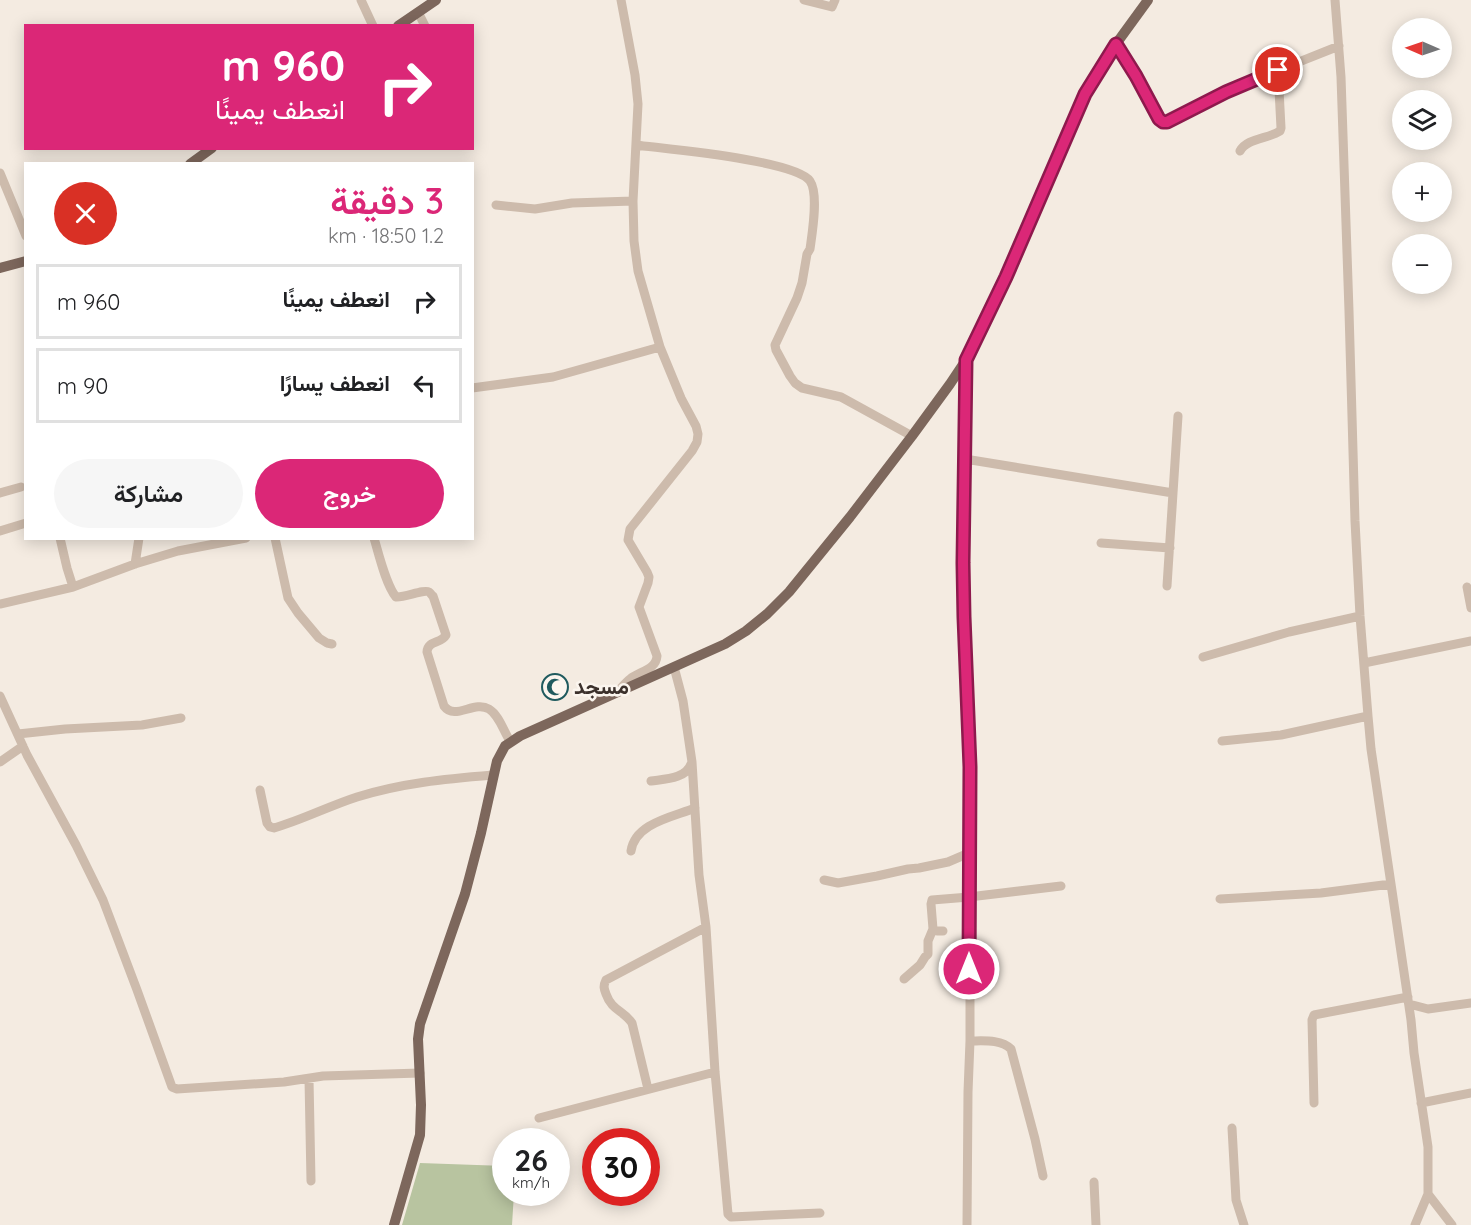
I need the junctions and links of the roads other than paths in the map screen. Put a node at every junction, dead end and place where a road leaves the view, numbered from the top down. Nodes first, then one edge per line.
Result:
1 (361, 0) edge
2 (436, 0) edge
3 (621, 0) edge
4 (804, 0) edge
5 (835, 0) edge
6 (1148, 0) edge
7 (1335, 0) edge
8 (418, 12) junction
9 (372, 24) edge
10 (401, 24) edge
11 (424, 24) edge
12 (1116, 44) junction
13 (1339, 46) junction
14 (1278, 70) junction
15 (636, 144) junction
16 (208, 150) edge
17 (1240, 151) dead end
18 (193, 162) edge
19 (0, 173) edge
20 (633, 201) junction
21 (496, 205) dead end
22 (24, 231) edge
23 (24, 262) edge
24 (0, 268) edge
25 (660, 347) junction
26 (966, 360) junction
27 (474, 388) edge
28 (1178, 416) dead end
29 (912, 436) junction
30 (965, 459) junction
31 (21, 487) dead end
32 (0, 493) edge
33 (1173, 493) junction
34 (24, 524) edge
35 (0, 531) edge
36 (60, 540) edge
37 (139, 540) edge
38 (222, 540) edge
39 (275, 540) edge
40 (375, 540) edge
41 (198, 542) edge
42 (1101, 543) dead end
43 (1170, 548) junction
44 (135, 564) junction
45 (1167, 586) dead end
46 (73, 587) junction
47 (1467, 587) dead end
48 (0, 604) edge
49 (1471, 608) edge
50 (1359, 616) junction
51 (1471, 641) edge
52 (332, 644) dead end
53 (1203, 657) dead end
54 (1364, 663) junction
55 (674, 667) junction
56 (618, 692) junction
57 (0, 696) edge
58 (1368, 716) junction
59 (181, 718) dead end
60 (18, 734) junction
61 (510, 741) junction
62 (1222, 741) dead end
63 (23, 746) junction
64 (0, 762) edge
65 (692, 762) junction
66 (493, 775) junction
67 (651, 781) dead end
68 (260, 790) dead end
69 (695, 808) junction
70 (631, 851) dead end
71 (969, 853) junction
72 (824, 880) dead end
73 (1392, 884) junction
74 (1061, 886) dead end
75 (969, 897) junction
76 (1220, 899) dead end
77 (706, 927) junction
78 (933, 929) junction
79 (943, 931) dead end
80 (904, 979) dead end
81 (1408, 1001) junction
82 (1471, 1003) edge
83 (1428, 1010) junction
84 (1411, 1020) junction
85 (970, 1041) junction
86 (715, 1072) junction
87 (420, 1073) junction
88 (309, 1079) junction
89 (648, 1089) junction
90 (1471, 1093) edge
91 (1422, 1103) junction
92 (1314, 1104) dead end
93 (538, 1118) dead end
94 (1232, 1128) dead end
95 (1043, 1176) dead end
96 (311, 1181) dead end
97 (1094, 1182) dead end
98 (1428, 1194) junction
99 (820, 1213) dead end
100 (394, 1225) edge
101 (967, 1225) edge
102 (1096, 1225) edge
103 (1244, 1225) edge
104 (1415, 1225) edge
105 (1452, 1225) edge

1 - 9 street
2 - 8 main road
3 - 15 street
4 - 5 street
6 - 12 main road
7 - 13 street
8 - 10 main road
8 - 11 street
12 - 14 street
12 - 26 main road
13 - 14 street
13 - 50 street
14 - 17 street
15 - 20 street
15 - 29 street
16 - 18 main road
19 - 22 street
20 - 21 street
20 - 25 street
23 - 24 main road
25 - 27 street
25 - 56 street
26 - 29 main road
26 - 30 street
28 - 33 street
29 - 55 main road
30 - 33 street
30 - 71 street
31 - 32 street
33 - 43 street
34 - 35 street
36 - 46 street
37 - 44 street
38 - 41 street
39 - 52 street
40 - 61 street
41 - 44 street
42 - 43 street
43 - 45 street
44 - 46 street
46 - 48 street
47 - 49 street
50 - 53 street
50 - 54 street
51 - 54 street
54 - 58 street
55 - 56 main road
55 - 65 street
56 - 61 main road
57 - 60 street
58 - 62 street
58 - 73 street
59 - 60 street
60 - 63 street
61 - 66 main road
63 - 64 street
63 - 88 street
65 - 67 street
65 - 69 street
66 - 68 street
66 - 87 main road
69 - 70 street
69 - 77 street
71 - 72 street
71 - 75 street
73 - 76 street
73 - 81 street
74 - 75 street
75 - 78 street
75 - 85 street
77 - 86 street
77 - 89 street
78 - 79 street
78 - 80 street
81 - 83 street
81 - 84 street
81 - 92 street
82 - 83 street
83 - 84 street
84 - 91 street
85 - 95 street
85 - 101 street
86 - 89 street
86 - 99 street
87 - 88 street
87 - 100 main road
88 - 96 street
89 - 93 street
90 - 91 street
91 - 98 street
94 - 103 street
97 - 102 street
98 - 104 street
98 - 105 street

